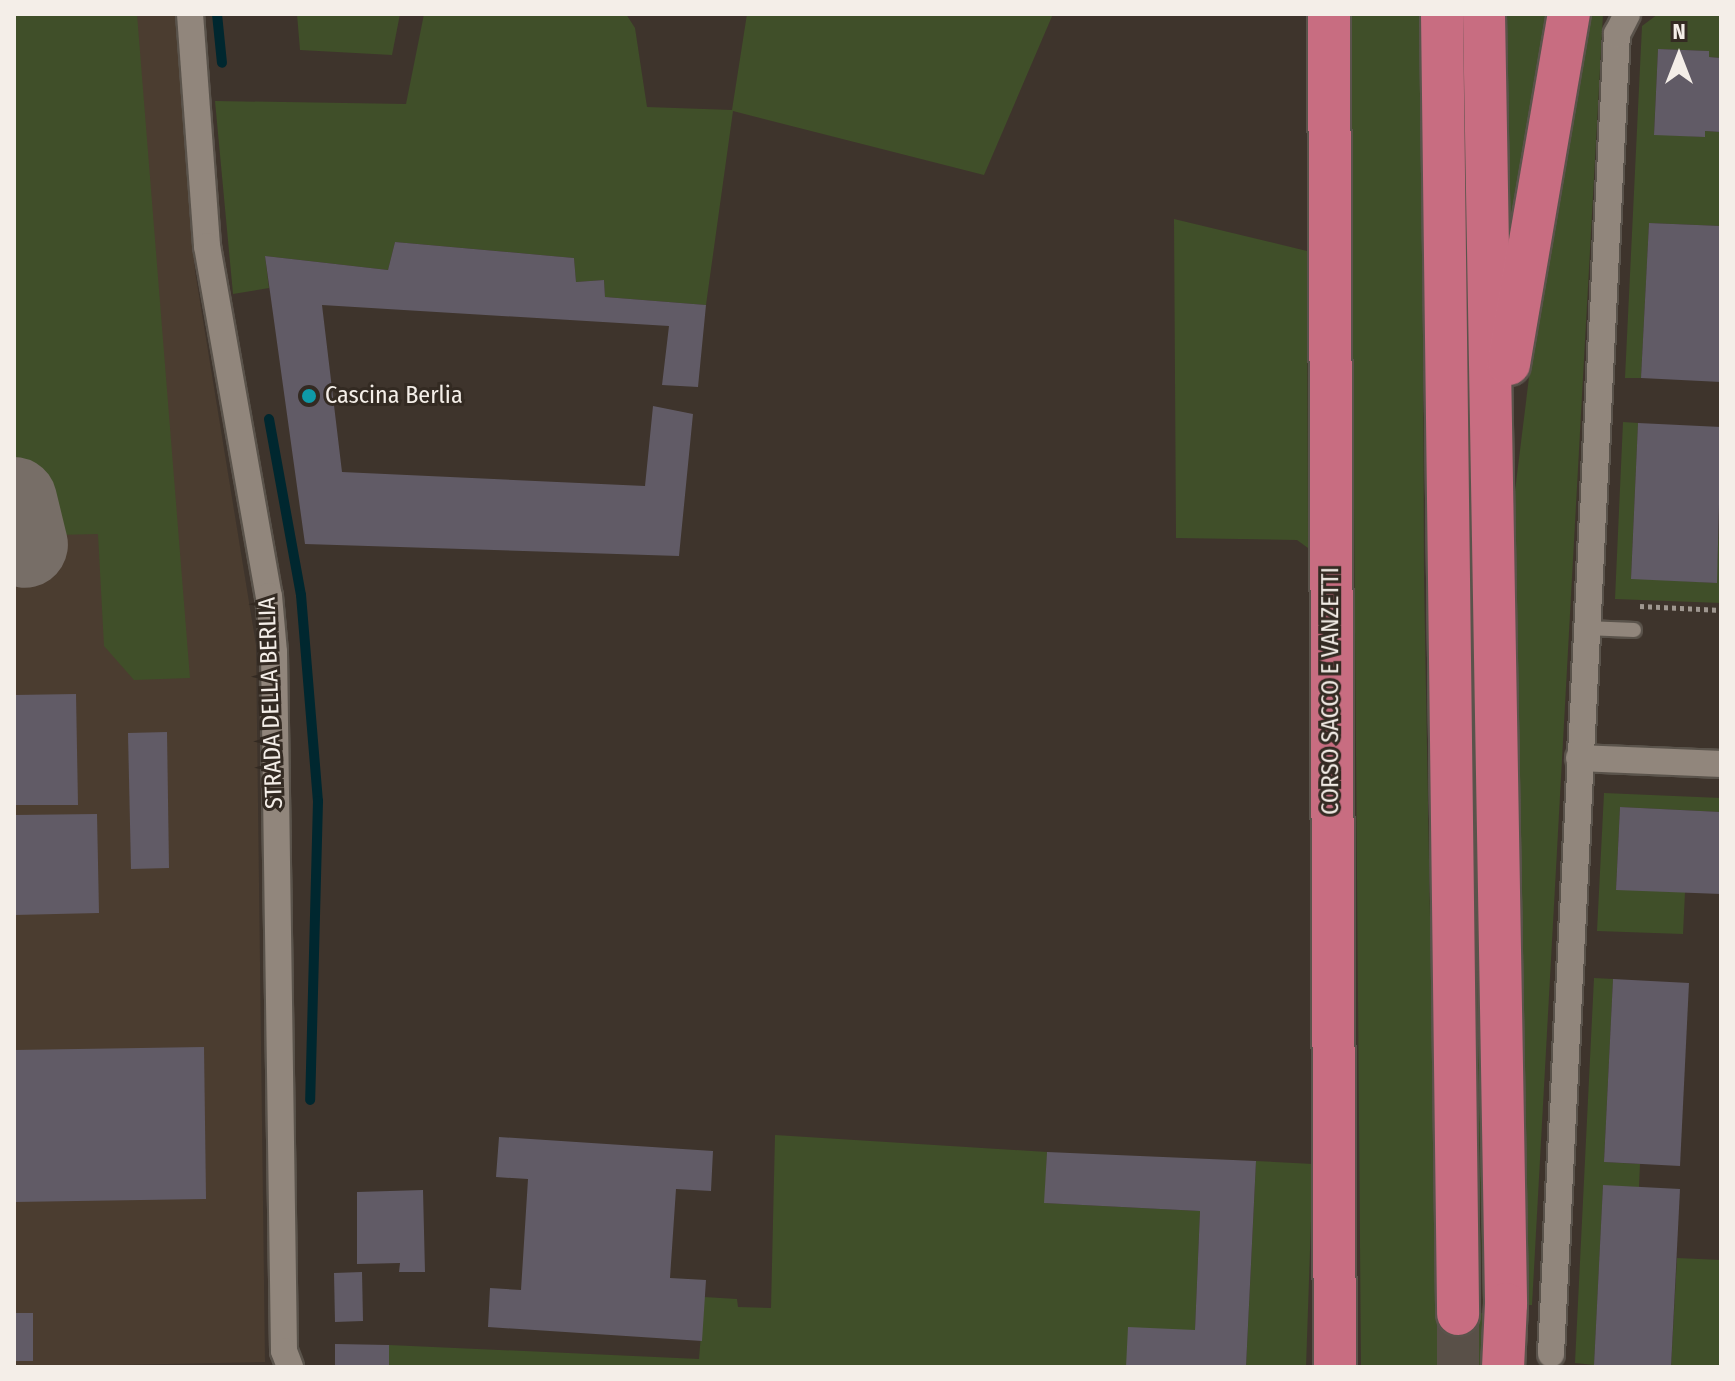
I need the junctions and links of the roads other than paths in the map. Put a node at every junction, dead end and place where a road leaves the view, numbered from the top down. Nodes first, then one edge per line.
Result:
1 (190, 14) edge
2 (1329, 14) edge
3 (1442, 14) edge
4 (1484, 14) edge
5 (1569, 14) edge
6 (1627, 14) edge
7 (1492, 460) junction
8 (1586, 616) junction
9 (1634, 630) dead end
10 (1579, 758) junction
11 (1721, 764) edge
12 (1458, 1314) tunnel mouth
13 (1551, 1354) dead end
14 (283, 1362) edge
15 (1335, 1367) edge
16 (1503, 1367) edge

1 - 14 street, STRADA DELLA BERLIA
2 - 15 main road, CORSO SACCO E VANZETTI
3 - 12 main road
4 - 7 main road
5 - 7 main road
6 - 8 street
7 - 16 main road
8 - 9 lane
8 - 10 street
10 - 11 street
10 - 13 street

